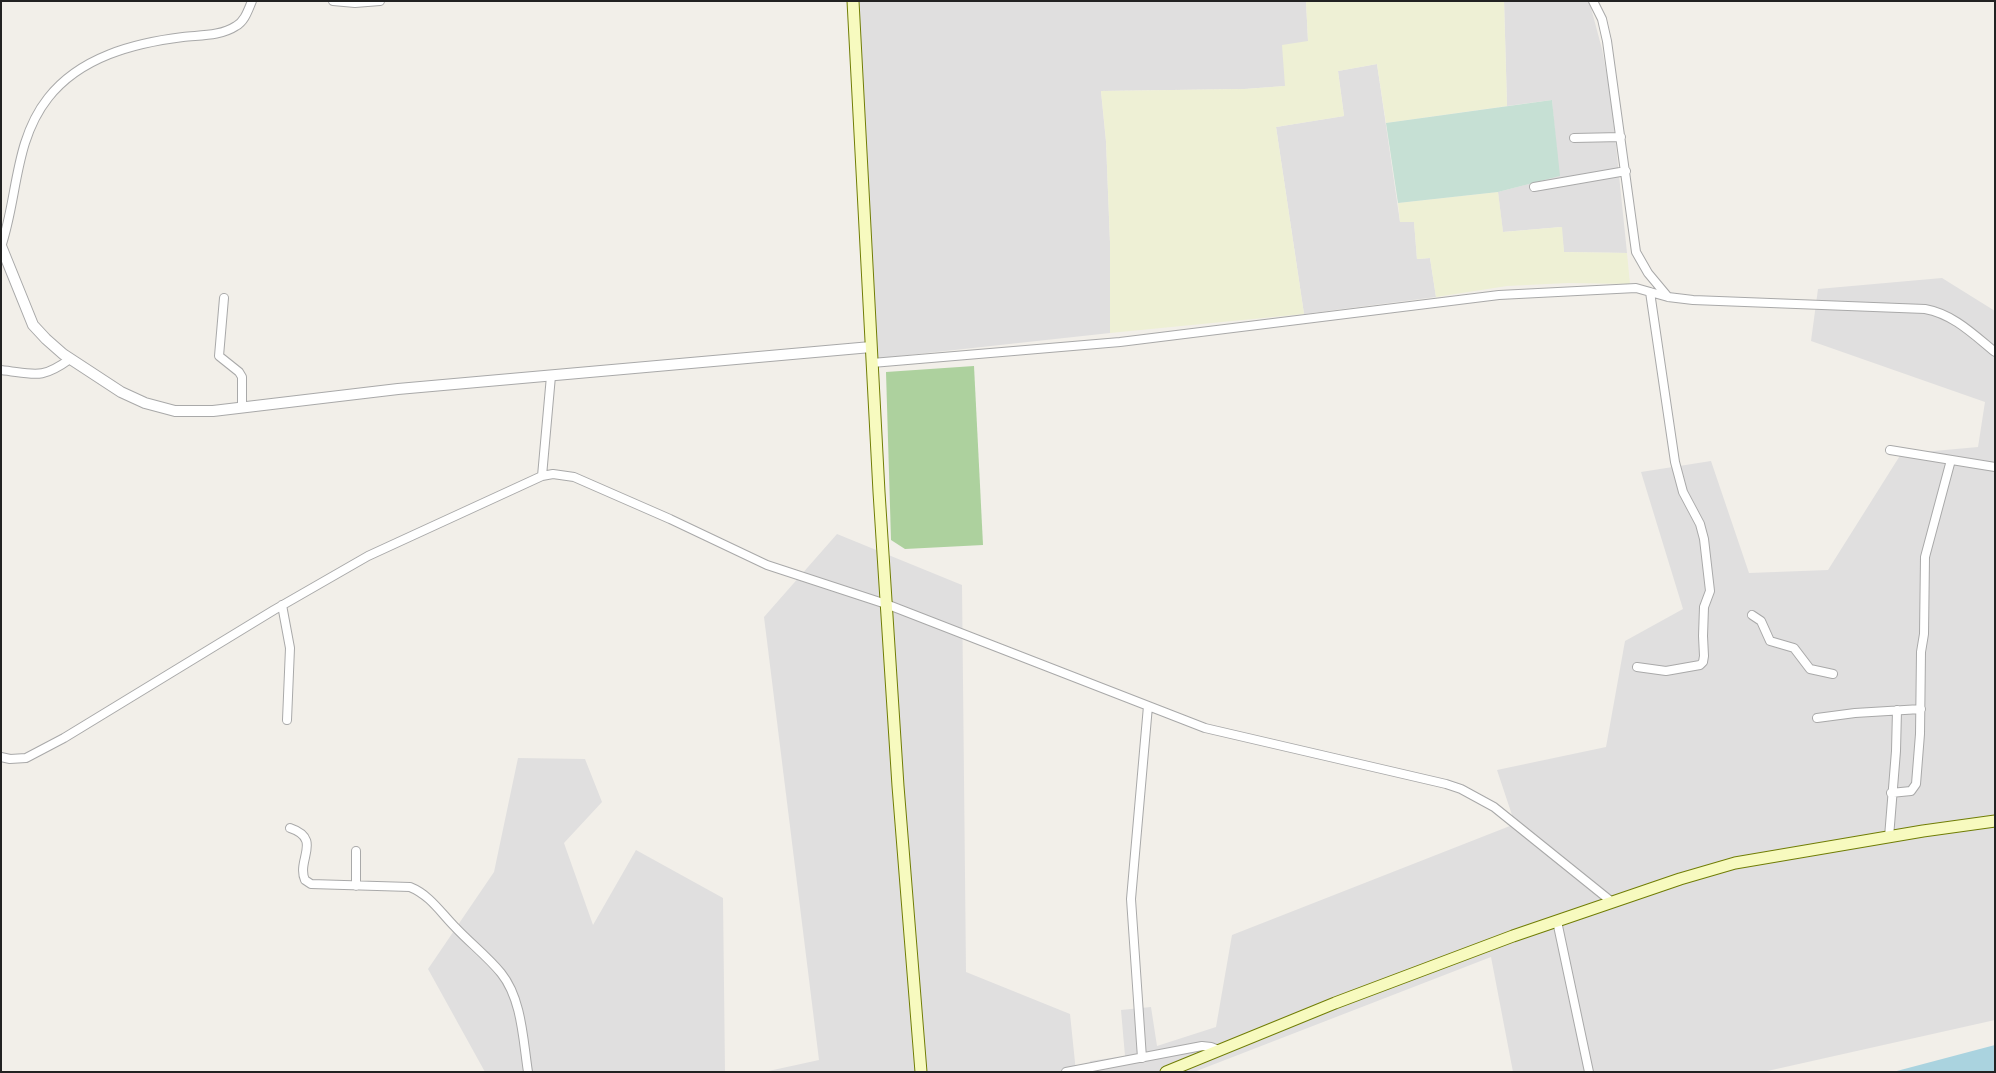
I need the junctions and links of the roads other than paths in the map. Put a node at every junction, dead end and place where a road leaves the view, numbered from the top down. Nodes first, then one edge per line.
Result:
1 (252, 1) edge
2 (333, 1) edge
3 (380, 1) edge
4 (853, 1) edge
5 (1593, 1) edge
6 (1621, 137) junction
7 (1574, 138) dead end
8 (1626, 171) junction
9 (1534, 187) dead end
10 (1, 247) edge
11 (1650, 292) junction
12 (1668, 297) junction
13 (224, 298) dead end
14 (871, 347) junction
15 (1995, 352) edge
16 (70, 359) junction
17 (872, 363) junction
18 (1, 370) edge
19 (551, 376) junction
20 (242, 407) junction
21 (1890, 450) dead end
22 (1951, 460) junction
23 (1995, 467) edge
24 (542, 476) junction
25 (886, 604) junction
26 (282, 605) junction
27 (1752, 615) dead end
28 (1637, 667) dead end
29 (1833, 674) dead end
30 (1148, 706) junction
31 (1921, 709) junction
32 (1897, 710) junction
33 (1817, 718) dead end
34 (287, 720) dead end
35 (1, 757) edge
36 (1892, 793) junction
37 (1995, 821) edge
38 (290, 828) dead end
39 (1889, 837) junction
40 (356, 851) dead end
41 (356, 886) junction
42 (1612, 902) junction
43 (1557, 921) junction
44 (1219, 1050) junction
45 (1142, 1058) junction
46 (528, 1072) edge
47 (921, 1072) edge
48 (1066, 1072) edge
49 (1166, 1072) edge
50 (1589, 1072) edge

1 - 10 street
2 - 3 street
4 - 14 main road
5 - 6 street
6 - 7 street
6 - 8 street
8 - 9 street
8 - 12 street
10 - 16 street
11 - 12 street
11 - 17 street
11 - 28 street
12 - 15 street
13 - 20 street
14 - 17 main road
14 - 19 street
16 - 18 street
16 - 20 street
17 - 25 main road
19 - 20 street
19 - 24 street
21 - 22 street
22 - 23 street
22 - 31 street
24 - 25 street
24 - 26 street
25 - 30 street
25 - 47 main road
26 - 34 street
26 - 35 street
27 - 29 street
30 - 42 street
30 - 45 street
31 - 32 street
31 - 36 street
32 - 33 street
32 - 36 street
36 - 39 street
37 - 39 main road
38 - 41 street
39 - 42 main road
40 - 41 street
41 - 46 street
42 - 43 main road
43 - 44 main road
43 - 50 street
44 - 45 street
44 - 49 main road
45 - 48 street

